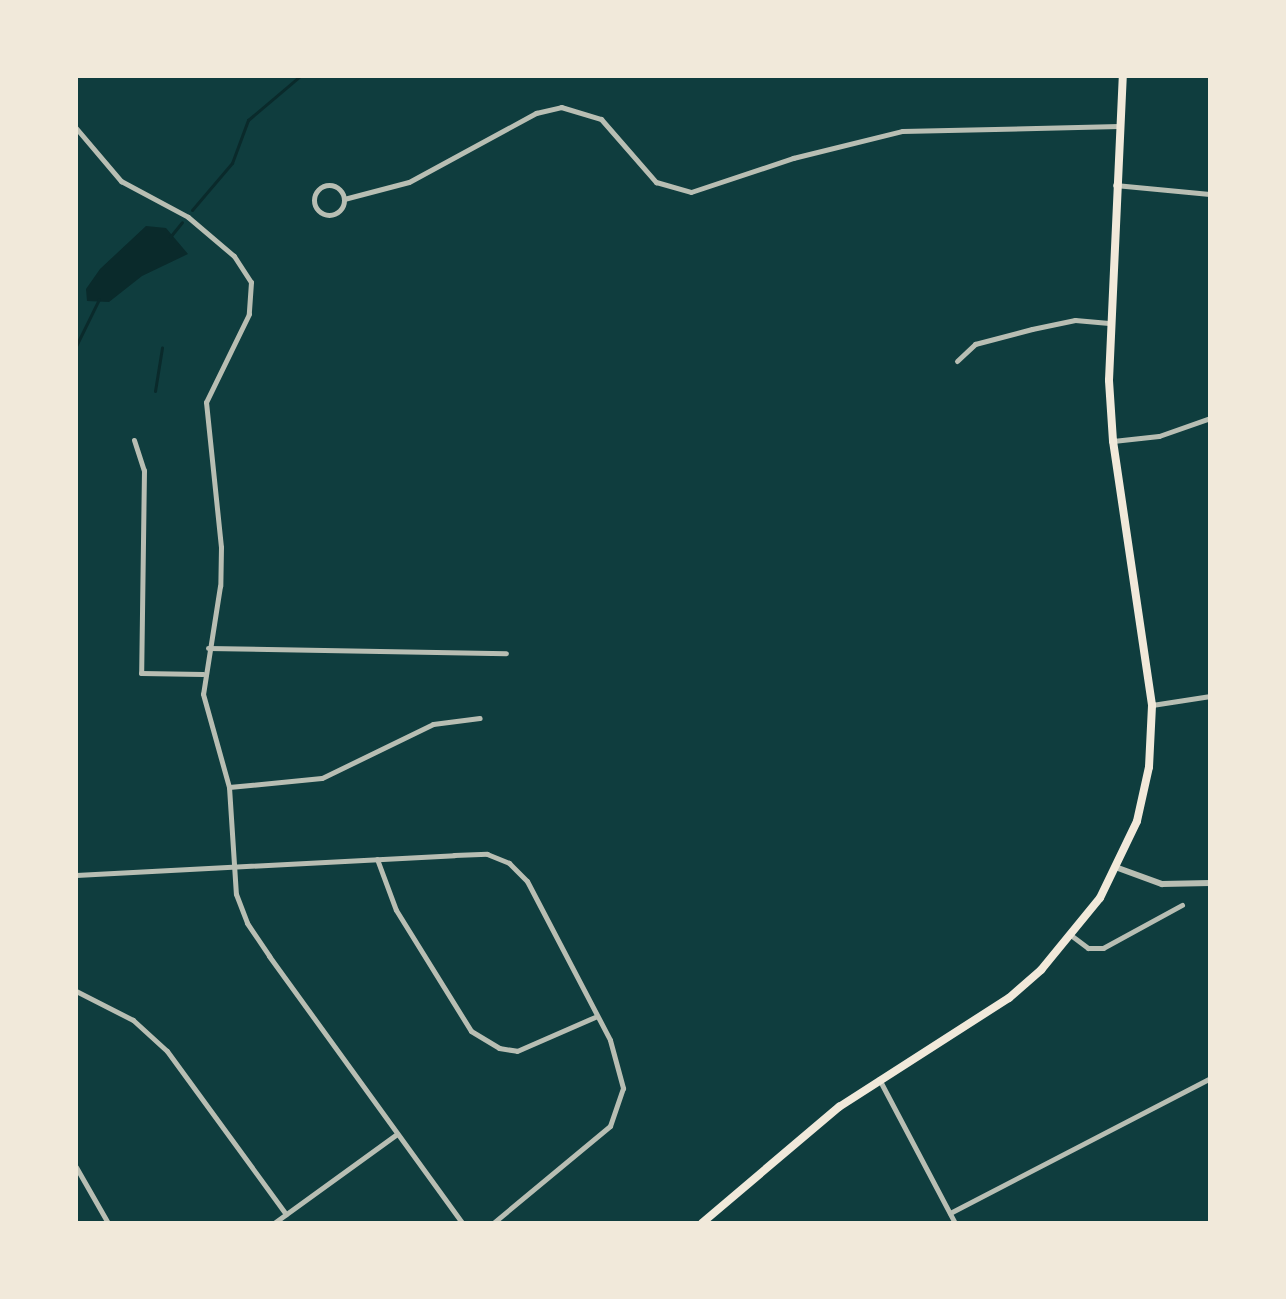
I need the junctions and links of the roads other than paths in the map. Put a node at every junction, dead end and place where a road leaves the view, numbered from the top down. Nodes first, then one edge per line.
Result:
1 (1123, 76) edge
2 (1119, 126) junction
3 (76, 128) edge
4 (1115, 185) junction
5 (1210, 194) edge
6 (344, 199) junction
7 (1109, 323) junction
8 (957, 361) dead end
9 (1210, 418) edge
10 (134, 440) dead end
11 (1113, 441) junction
12 (208, 648) junction
13 (506, 653) dead end
14 (203, 674) junction
15 (1210, 696) edge
16 (1152, 705) junction
17 (480, 718) dead end
18 (229, 787) junction
19 (377, 859) junction
20 (235, 866) junction
21 (1118, 868) junction
22 (76, 875) edge
23 (1210, 883) edge
24 (1182, 905) dead end
25 (1072, 936) junction
26 (76, 991) edge
27 (597, 1016) junction
28 (878, 1078) junction
29 (1210, 1078) edge
30 (397, 1134) junction
31 (76, 1167) edge
32 (950, 1213) junction
33 (286, 1214) junction
34 (108, 1223) edge
35 (274, 1223) edge
36 (462, 1223) edge
37 (493, 1223) edge
38 (702, 1223) edge
39 (955, 1223) edge

1 - 2 main road
2 - 4 main road
2 - 6 street
3 - 12 street
4 - 5 street
4 - 7 main road
6 - 6 street
7 - 8 street
7 - 11 main road
9 - 11 street
10 - 14 street
11 - 16 main road
12 - 13 street
12 - 14 street
14 - 18 street
15 - 16 street
16 - 21 main road
17 - 18 street
18 - 20 street
19 - 20 street
19 - 27 street
19 - 27 street
20 - 22 street
20 - 30 street
21 - 23 street
21 - 25 main road
24 - 25 street
25 - 28 main road
26 - 33 street
27 - 37 street
28 - 32 street
28 - 38 main road
29 - 32 street
30 - 33 street
30 - 36 street
31 - 34 street
32 - 39 street
33 - 35 street

